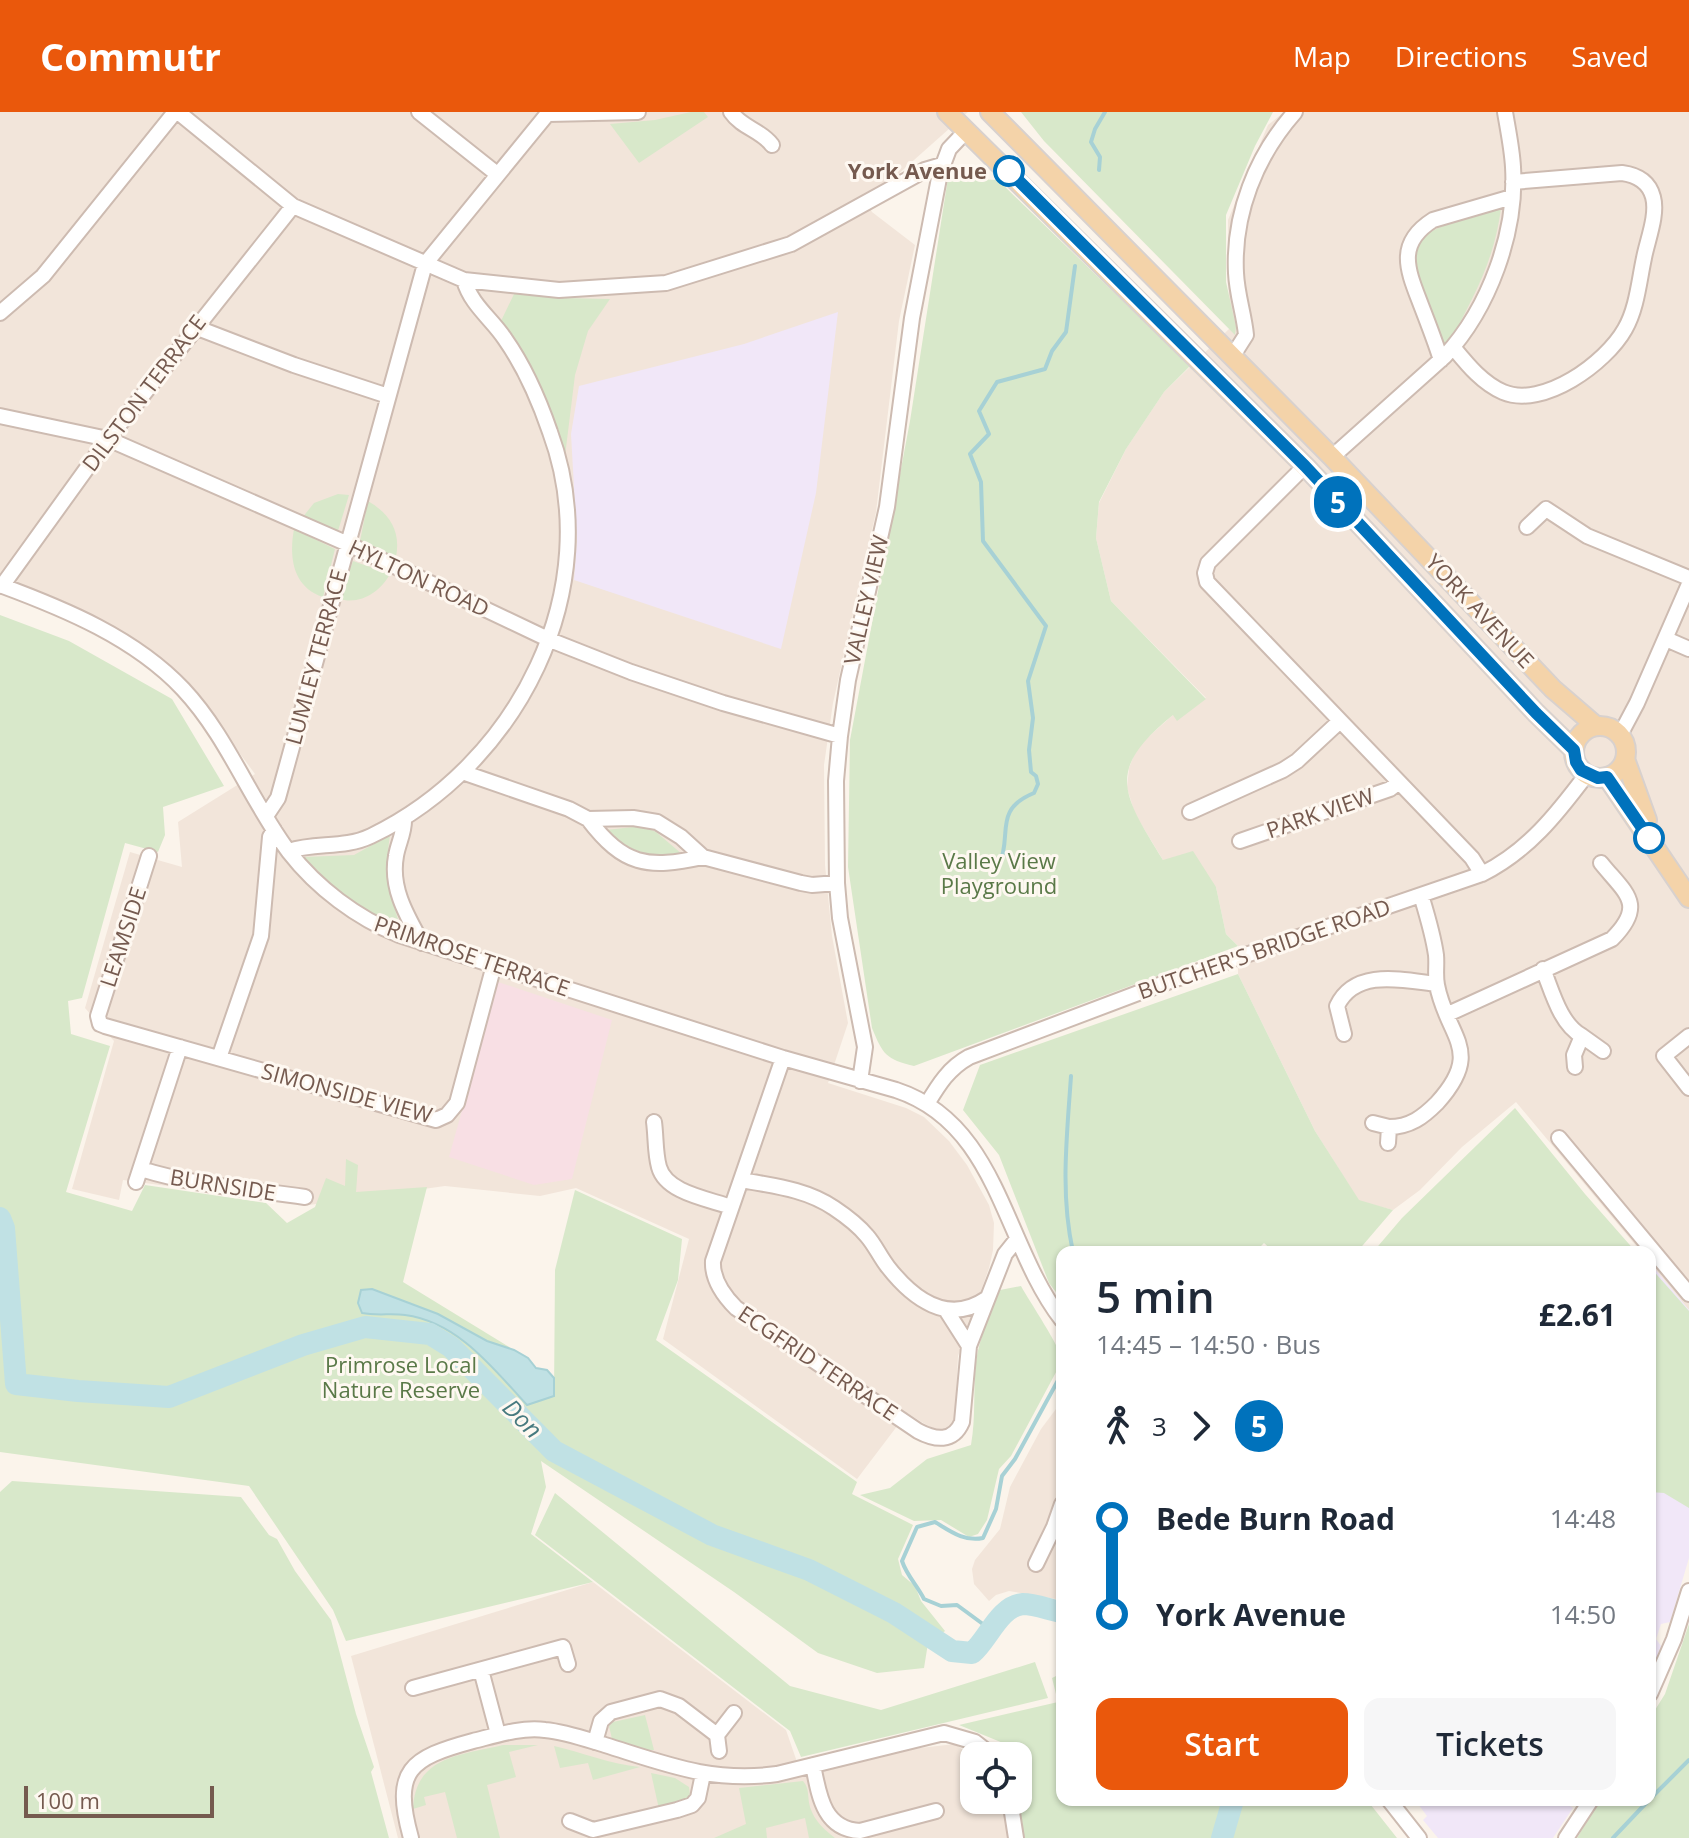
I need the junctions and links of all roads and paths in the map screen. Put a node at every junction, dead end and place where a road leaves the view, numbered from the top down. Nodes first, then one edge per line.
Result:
1 (177, 112) edge
2 (419, 112) edge
3 (638, 112) edge
4 (731, 112) edge
5 (947, 112) edge
6 (1295, 112) edge
7 (1505, 112) edge
8 (548, 113) edge
9 (995, 114) edge
10 (967, 130) junction
11 (772, 145) dead end
12 (942, 165) junction
13 (497, 174) junction
14 (1513, 190) junction
15 (293, 206) junction
16 (425, 264) junction
17 (464, 280) junction
18 (0, 313) edge
19 (195, 327) junction
20 (1453, 347) junction
21 (1232, 357) junction
22 (1441, 360) junction
23 (1213, 375) junction
24 (388, 396) junction
25 (0, 416) edge
26 (108, 439) junction
27 (1332, 457) junction
28 (1305, 466) junction
29 (1527, 527) dead end
30 (348, 544) junction
31 (1689, 578) edge
32 (1689, 584) edge
33 (1, 586) edge
34 (1666, 639) junction
35 (550, 640) junction
36 (1689, 649) edge
37 (1340, 721) junction
38 (1596, 726) junction
39 (1620, 735) junction
40 (840, 736) junction
41 (1574, 750) junction
42 (1625, 759) junction
43 (462, 772) junction
44 (1587, 774) junction
45 (1607, 777) junction
46 (1399, 782) junction
47 (1190, 812) dead end
48 (266, 816) junction
49 (404, 818) junction
50 (588, 819) junction
51 (274, 830) junction
52 (1240, 841) dead end
53 (289, 851) junction
54 (149, 856) dead end
55 (703, 857) junction
56 (1661, 857) junction
57 (1601, 863) dead end
58 (1482, 874) junction
59 (837, 883) junction
60 (1685, 886) edge
61 (1421, 895) junction
62 (422, 943) junction
63 (494, 965) junction
64 (1543, 969) junction
65 (1436, 984) junction
66 (1337, 1009) junction
67 (1321, 1010) dead end
68 (1448, 1014) junction
69 (98, 1019) joint
70 (1344, 1034) dead end
71 (1582, 1036) junction
72 (1689, 1036) edge
73 (180, 1047) junction
74 (1603, 1051) dead end
75 (219, 1058) junction
76 (786, 1059) junction
77 (1575, 1067) dead end
78 (860, 1081) junction
79 (1689, 1088) edge
80 (927, 1104) junction
81 (654, 1122) dead end
82 (1373, 1123) dead end
83 (1389, 1127) junction
84 (1559, 1138) dead end
85 (1388, 1143) dead end
86 (741, 1180) junction
87 (305, 1197) dead end
88 (731, 1207) junction
89 (1017, 1239) junction
90 (1649, 1246) edge
91 (1656, 1254) edge
92 (1689, 1294) edge
93 (987, 1299) junction
94 (946, 1310) junction
95 (1056, 1311) edge
96 (969, 1346) junction
97 (1056, 1532) edge
98 (1036, 1564) dead end
99 (1689, 1591) edge
100 (568, 1664) dead end
101 (481, 1670) junction
102 (1656, 1680) edge
103 (413, 1688) dead end
104 (734, 1713) dead end
105 (498, 1734) junction
106 (717, 1735) junction
107 (595, 1742) junction
108 (975, 1742) edge
109 (719, 1751) dead end
110 (813, 1765) junction
111 (703, 1774) junction
112 (1394, 1806) edge
113 (1587, 1806) edge
114 (936, 1811) dead end
115 (1012, 1814) edge
116 (570, 1821) dead end
117 (411, 1838) edge
118 (1016, 1838) edge
119 (1419, 1838) edge
120 (1566, 1838) edge

1 - 15 street
1 - 18 street
2 - 13 street
3 - 8 street
4 - 11 street
5 - 10 main road, YORK AVENUE
6 - 21 street
7 - 14 street
8 - 13 street
9 - 10 main road, YORK AVENUE
9 - 21 main road, YORK AVENUE
10 - 12 street, VALLEY VIEW
10 - 23 main road, YORK AVENUE
12 - 17 street
12 - 40 street, VALLEY VIEW
13 - 16 street
14 - 20 street
14 - 20 street
14 - 22 street
15 - 16 street
15 - 19 street, DILSTON TERRACE
16 - 17 street
16 - 24 street, LUMLEY TERRACE
17 - 35 street
19 - 24 street
19 - 26 street, DILSTON TERRACE
20 - 22 street
21 - 23 main road
21 - 27 main road, YORK AVENUE
22 - 27 street
23 - 28 main road, YORK AVENUE
24 - 30 street, LUMLEY TERRACE
25 - 26 street, HYLTON ROAD
26 - 30 street, HYLTON ROAD
26 - 33 street, DILSTON TERRACE
27 - 28 main road
27 - 38 main road, YORK AVENUE
28 - 37 street
28 - 41 main road, YORK AVENUE
29 - 31 street
30 - 35 street, HYLTON ROAD
30 - 48 street, LUMLEY TERRACE
32 - 34 street
33 - 48 street, PRIMROSE TERRACE
34 - 36 street
34 - 39 street
35 - 40 street, HYLTON ROAD
35 - 43 street
37 - 46 street
37 - 47 street
38 - 39 main road
38 - 41 main road
39 - 42 main road
40 - 59 street, VALLEY VIEW
41 - 44 main road
42 - 45 main road
42 - 56 main road
43 - 49 street
43 - 50 street
44 - 45 main road
44 - 58 street, BUTCHER'S BRIDGE ROAD
45 - 56 main road
46 - 52 street, PARK VIEW
46 - 58 street
48 - 51 street, PRIMROSE TERRACE
49 - 53 street
49 - 62 street
50 - 55 street
50 - 55 street
51 - 53 street, PRIMROSE TERRACE
51 - 75 street
53 - 62 street, PRIMROSE TERRACE
54 - 69 street, LEAMSIDE
55 - 59 street
56 - 60 main road
57 - 64 street
58 - 61 street, BUTCHER'S BRIDGE ROAD
59 - 78 street, VALLEY VIEW
61 - 65 street
61 - 80 street, BUTCHER'S BRIDGE ROAD
62 - 63 street, PRIMROSE TERRACE
63 - 75 street, SIMONSIDE VIEW
63 - 76 street, PRIMROSE TERRACE
64 - 68 street
64 - 71 street
65 - 66 street
65 - 68 street
66 - 67 street
66 - 70 street
68 - 83 street
69 - 73 street, SIMONSIDE VIEW
71 - 74 street
71 - 77 street
72 - 79 street
73 - 75 street, SIMONSIDE VIEW
73 - 87 street, BURNSIDE
76 - 78 street, PRIMROSE TERRACE
76 - 86 street, ECGFRID TERRACE
78 - 80 street, PRIMROSE TERRACE
80 - 89 street, PRIMROSE TERRACE
81 - 88 street
82 - 83 street
83 - 85 street
84 - 90 street
86 - 88 street, ECGFRID TERRACE
86 - 94 street
88 - 96 street, ECGFRID TERRACE
89 - 93 street
89 - 95 street, PRIMROSE TERRACE
91 - 92 street
93 - 94 street
93 - 96 street
94 - 96 street
97 - 98 street
99 - 102 street
100 - 101 street
101 - 103 street
101 - 105 street
104 - 106 street
105 - 107 street
105 - 117 street
106 - 107 street
106 - 109 street
107 - 111 street
108 - 110 street
110 - 111 street
110 - 114 street
111 - 116 street
112 - 119 street
113 - 120 street
115 - 118 street

